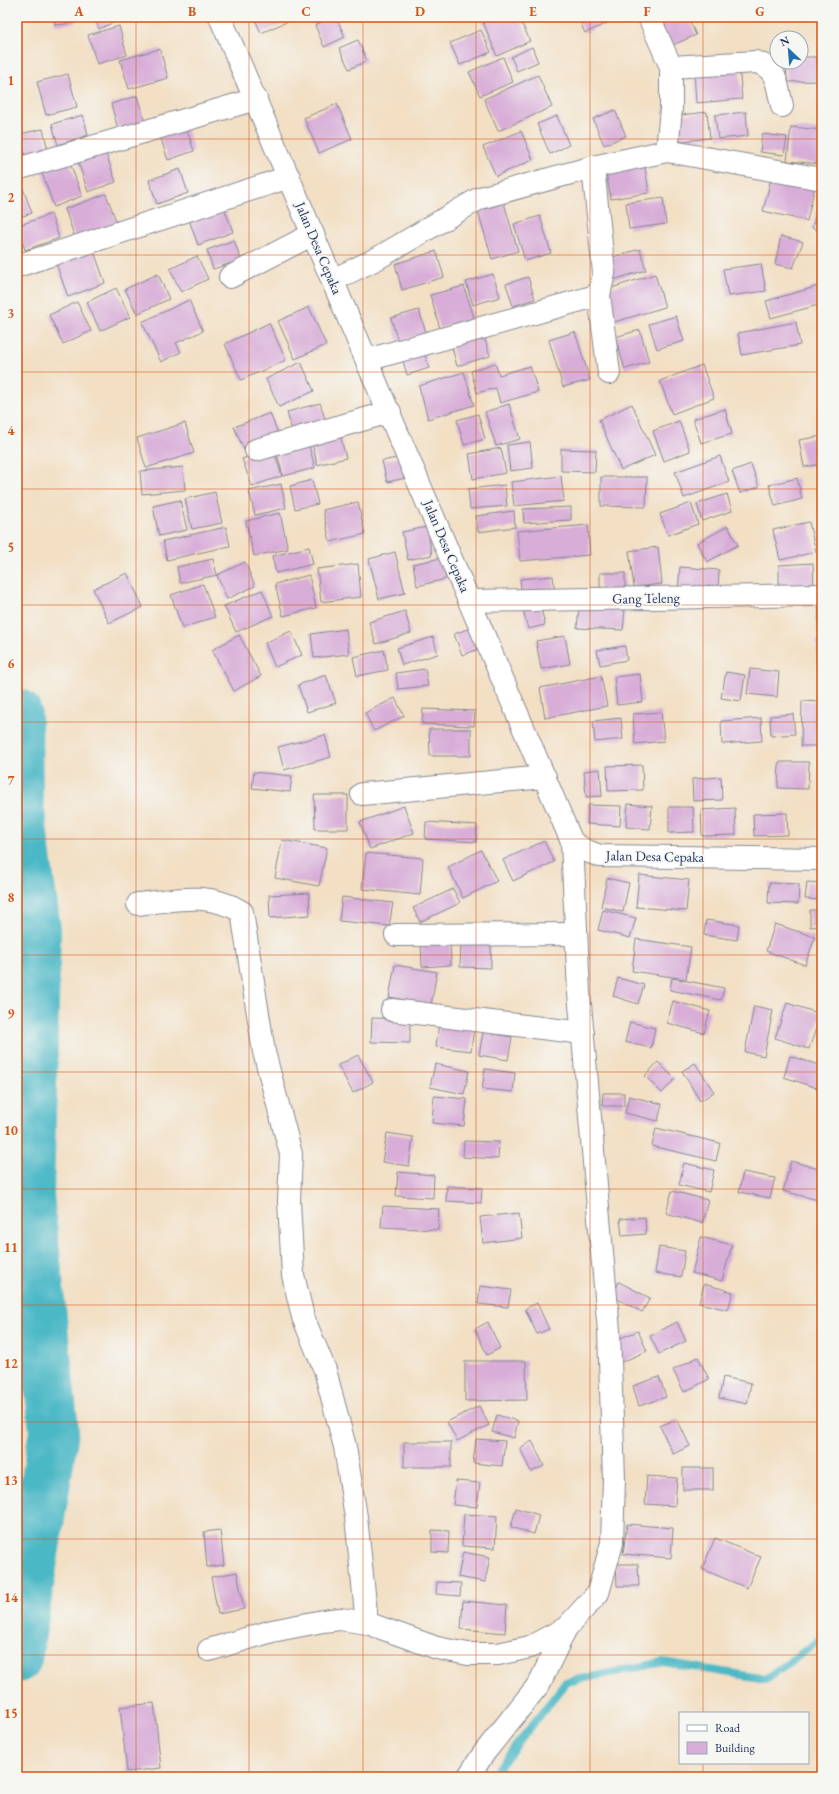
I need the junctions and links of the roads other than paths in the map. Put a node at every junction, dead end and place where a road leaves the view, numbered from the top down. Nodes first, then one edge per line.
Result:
1 (220, 17) edge
2 (649, 17) edge
3 (671, 67) junction
4 (256, 99) junction
5 (782, 106) dead end
6 (667, 151) junction
7 (593, 167) junction
8 (17, 170) edge
9 (289, 177) junction
10 (822, 179) edge
11 (313, 234) junction
12 (17, 266) edge
13 (230, 277) dead end
14 (334, 280) junction
15 (599, 295) junction
16 (367, 360) junction
17 (609, 373) dead end
18 (390, 412) junction
19 (256, 450) dead end
20 (822, 595) edge
21 (471, 601) junction
22 (545, 777) junction
23 (362, 794) dead end
24 (572, 842) junction
25 (822, 859) edge
26 (138, 904) dead end
27 (576, 934) junction
28 (396, 935) dead end
29 (392, 1010) dead end
30 (583, 1033) junction
31 (367, 1623) junction
32 (566, 1628) junction
33 (209, 1650) dead end
34 (468, 1777) edge

1 - 4 street, Jalan Desa Cepaka
2 - 3 street
3 - 5 street
3 - 6 street
4 - 8 street
4 - 9 street, Jalan Desa Cepaka
6 - 7 street
6 - 10 street
7 - 14 street
7 - 15 street
9 - 11 street, Jalan Desa Cepaka
9 - 12 street
11 - 13 street
11 - 14 street, Jalan Desa Cepaka
14 - 16 street, Jalan Desa Cepaka
15 - 16 street
15 - 17 street
16 - 18 street, Jalan Desa Cepaka
18 - 19 street
18 - 21 street, Jalan Desa Cepaka
20 - 21 street, Gang Teleng
21 - 22 street, Jalan Desa Cepaka
22 - 23 street
22 - 24 street, Jalan Desa Cepaka
24 - 25 street, Jalan Desa Cepaka
24 - 27 street
26 - 31 street
27 - 28 street
27 - 30 street
29 - 30 street
30 - 32 street
31 - 32 street
31 - 33 street
32 - 34 street

